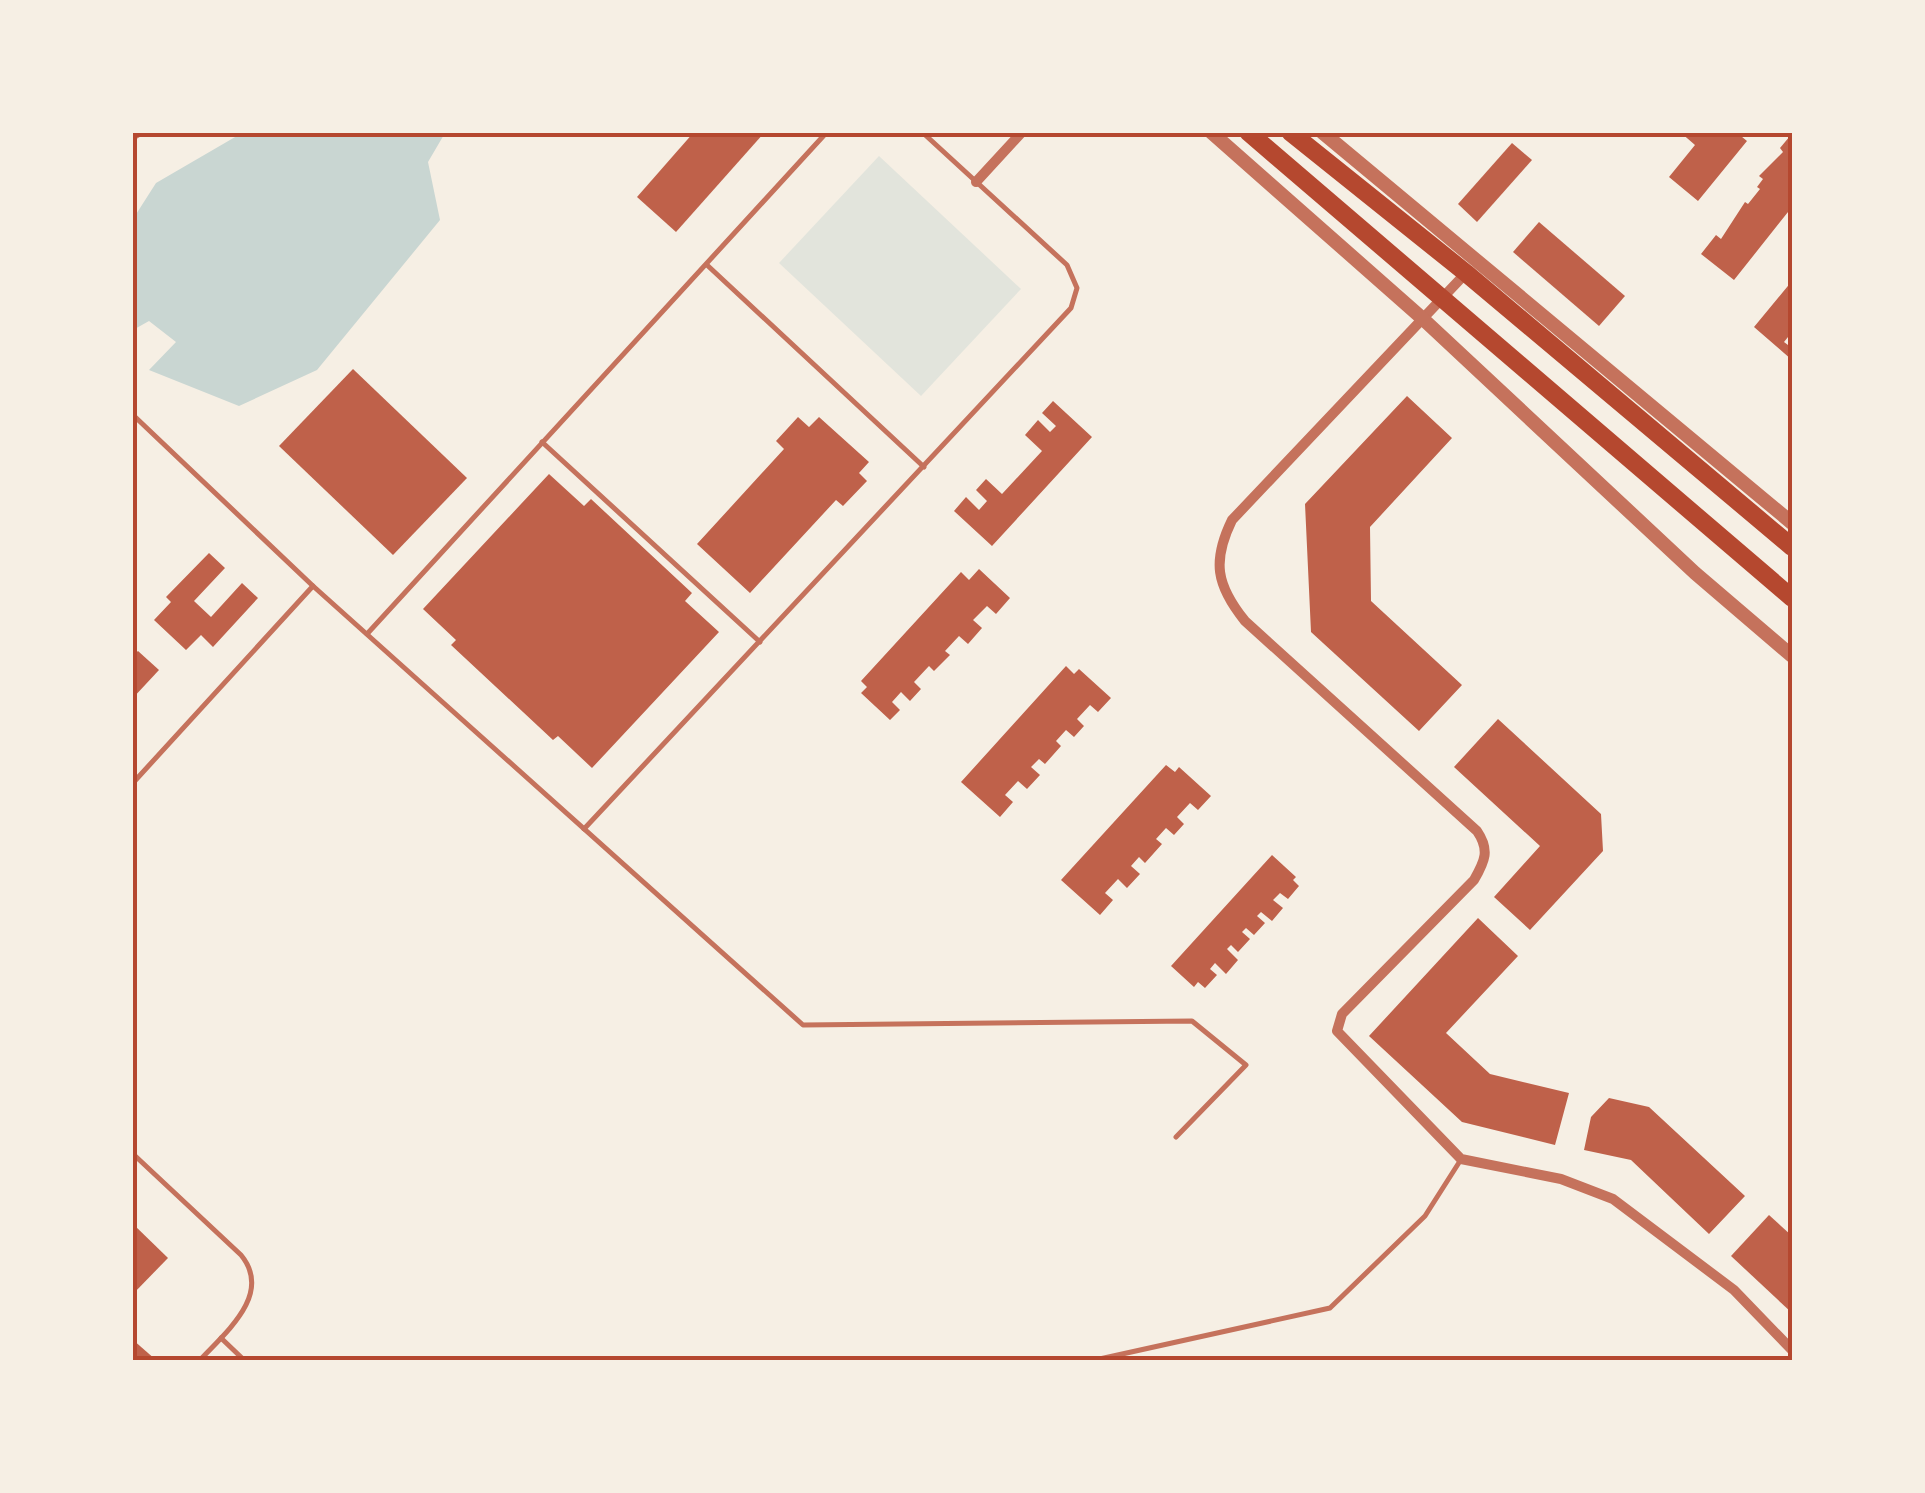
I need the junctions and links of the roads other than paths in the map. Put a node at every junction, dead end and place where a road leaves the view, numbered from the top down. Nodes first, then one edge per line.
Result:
1 (142, 132) edge
2 (828, 132) edge
3 (922, 132) edge
4 (1022, 132) edge
5 (1211, 132) edge
6 (1248, 132) edge
7 (1290, 132) edge
8 (1322, 132) edge
9 (132, 139) edge
10 (976, 182) junction
11 (706, 264) junction
12 (1466, 274) junction
13 (1442, 299) junction
14 (1422, 319) junction
15 (132, 414) edge
16 (542, 442) junction
17 (924, 467) junction
18 (1792, 523) edge
19 (1792, 547) edge
20 (313, 586) junction
21 (1792, 598) edge
22 (367, 634) junction
23 (760, 642) junction
24 (1792, 656) edge
25 (132, 784) edge
26 (584, 829) junction
27 (1176, 1137) dead end
28 (132, 1153) edge
29 (1461, 1159) junction
30 (221, 1338) junction
31 (1792, 1350) edge
32 (200, 1360) edge
33 (244, 1360) edge
34 (1095, 1360) edge

1 - 9 lane
2 - 11 lane
3 - 10 lane
4 - 10 street
5 - 14 street
6 - 13 highway
7 - 12 highway
8 - 18 street
10 - 17 lane
11 - 16 lane
11 - 17 lane
12 - 13 street
12 - 19 highway
13 - 14 street
13 - 21 highway
14 - 24 street
14 - 29 street
15 - 20 lane
16 - 22 lane
16 - 23 lane
17 - 23 lane
20 - 22 lane
20 - 25 lane
22 - 26 lane
23 - 26 lane
26 - 27 lane
28 - 30 lane
29 - 31 street
29 - 34 lane
30 - 32 lane
30 - 33 lane

